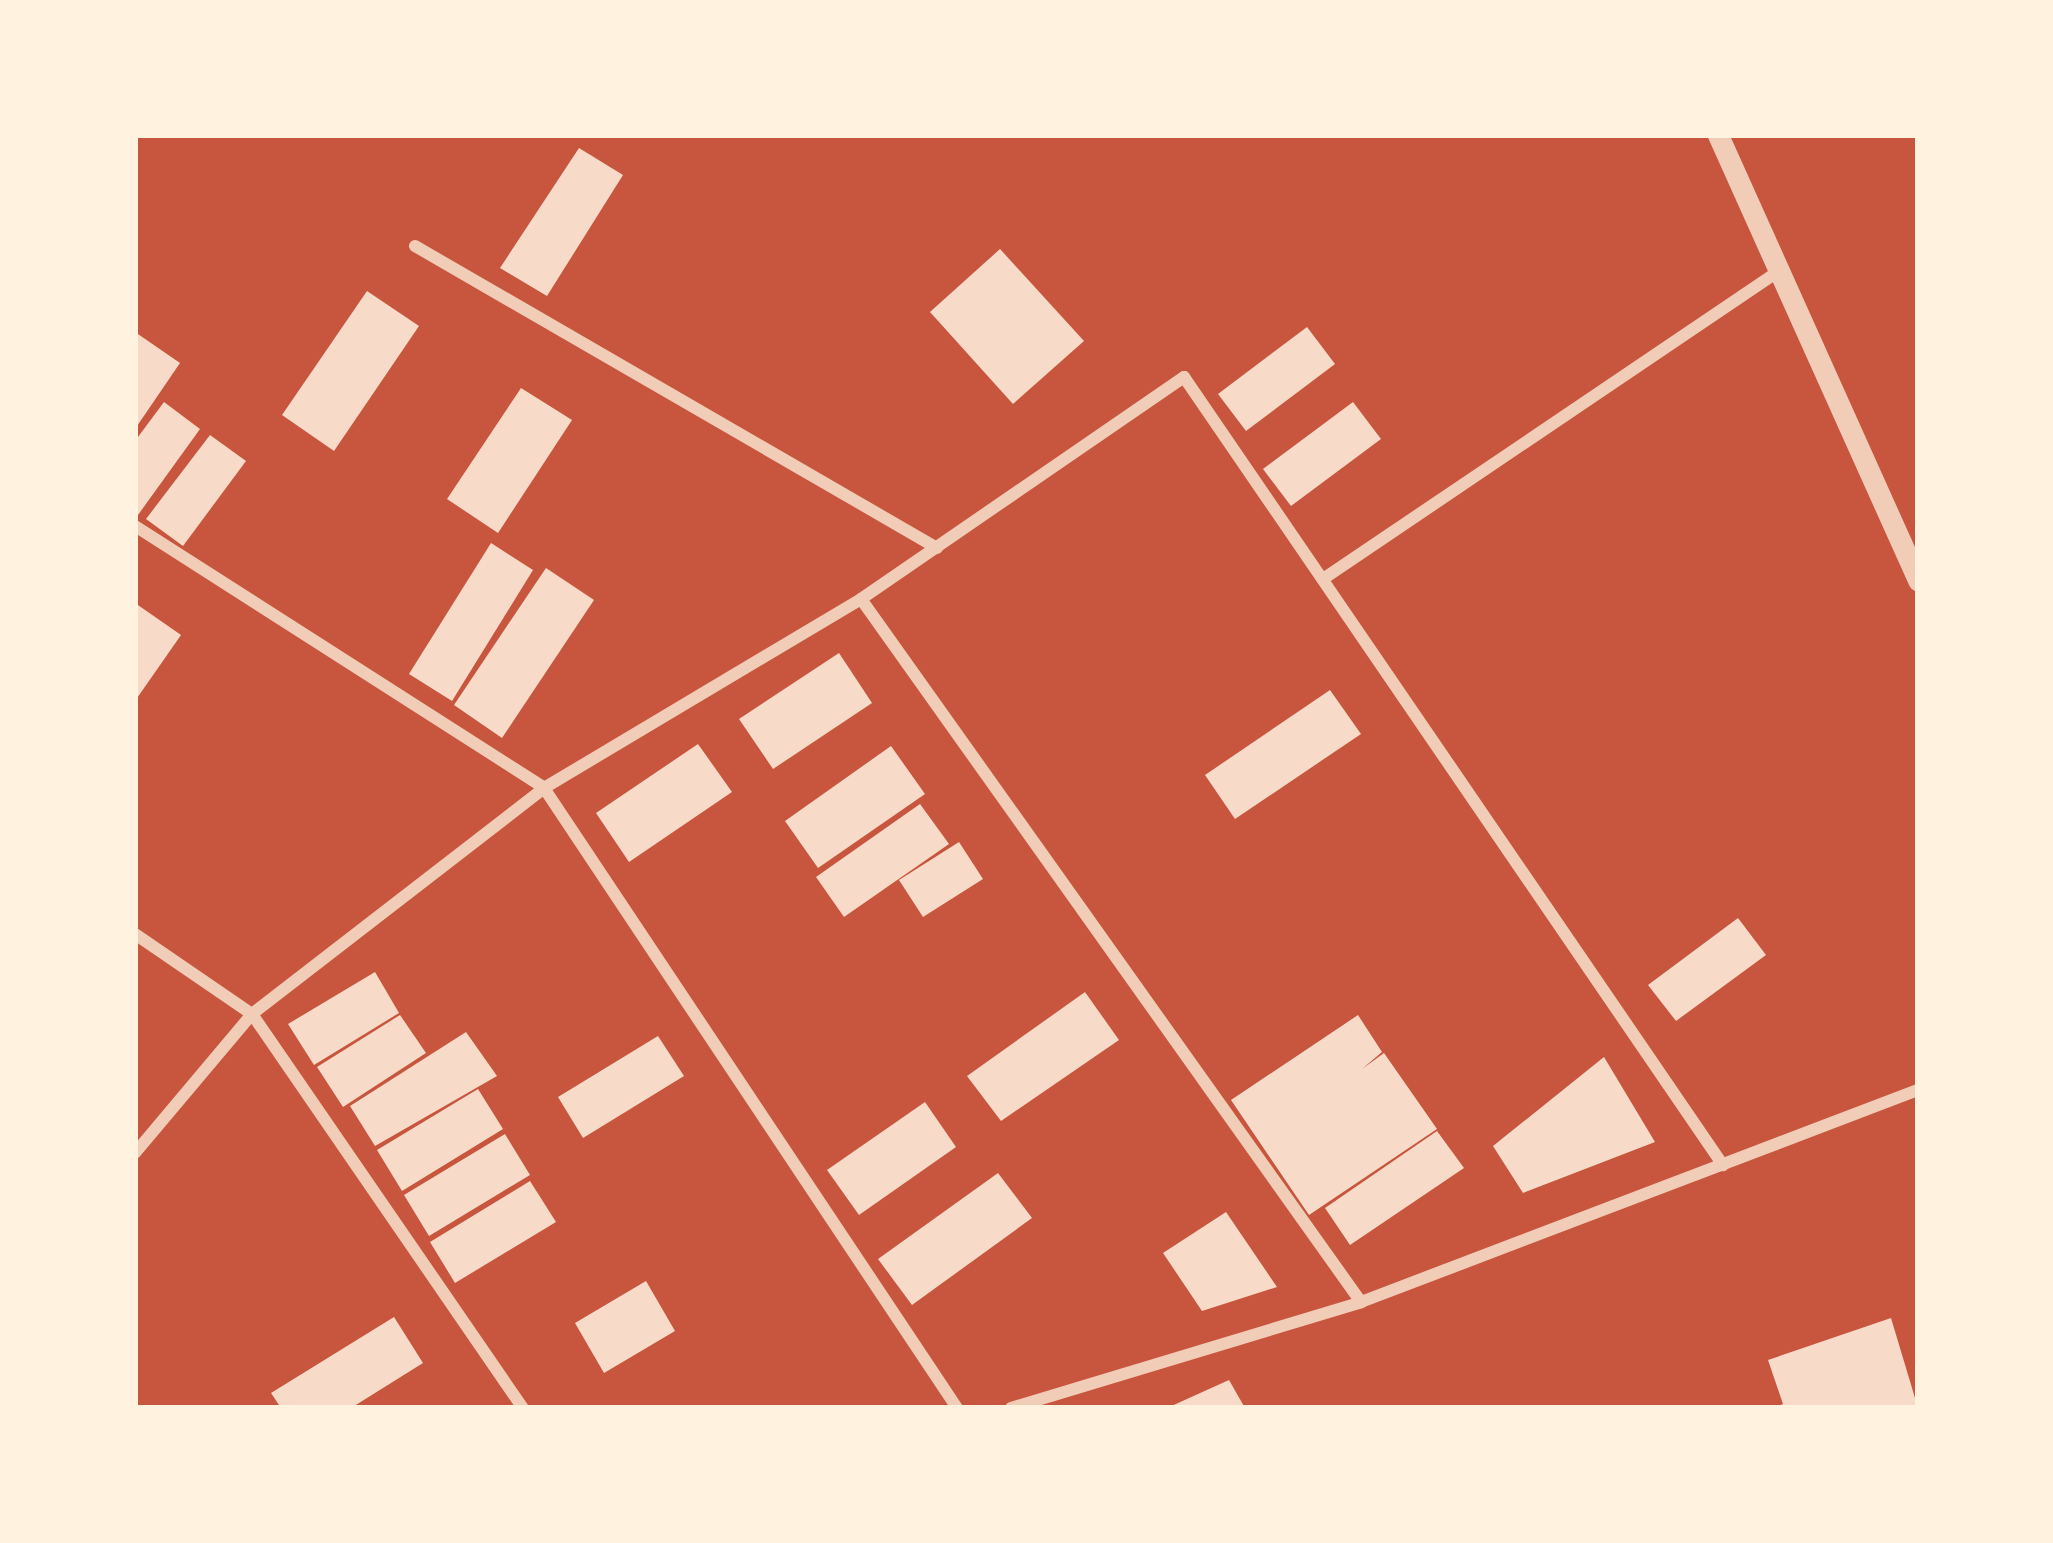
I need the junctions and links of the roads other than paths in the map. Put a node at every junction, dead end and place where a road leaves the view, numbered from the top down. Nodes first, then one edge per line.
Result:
1 (1718, 135) edge
2 (415, 246) dead end
3 (1776, 273) junction
4 (135, 526) edge
5 (937, 548) junction
6 (1323, 578) junction
7 (1918, 581) edge
8 (861, 598) junction
9 (544, 788) junction
10 (135, 934) edge
11 (252, 1014) junction
12 (1918, 1090) edge
13 (135, 1153) edge
14 (1723, 1165) junction
15 (1360, 1302) junction
16 (523, 1408) edge
17 (957, 1408) edge
18 (1010, 1408) edge

1 - 3 street
2 - 5 street
3 - 6 street
3 - 7 street
4 - 9 street
5 - 6 street
5 - 8 street
6 - 14 street
8 - 9 street
8 - 15 street
9 - 11 street
9 - 17 street
10 - 11 street
11 - 13 street
11 - 16 street
12 - 14 street
14 - 15 street
15 - 18 street

